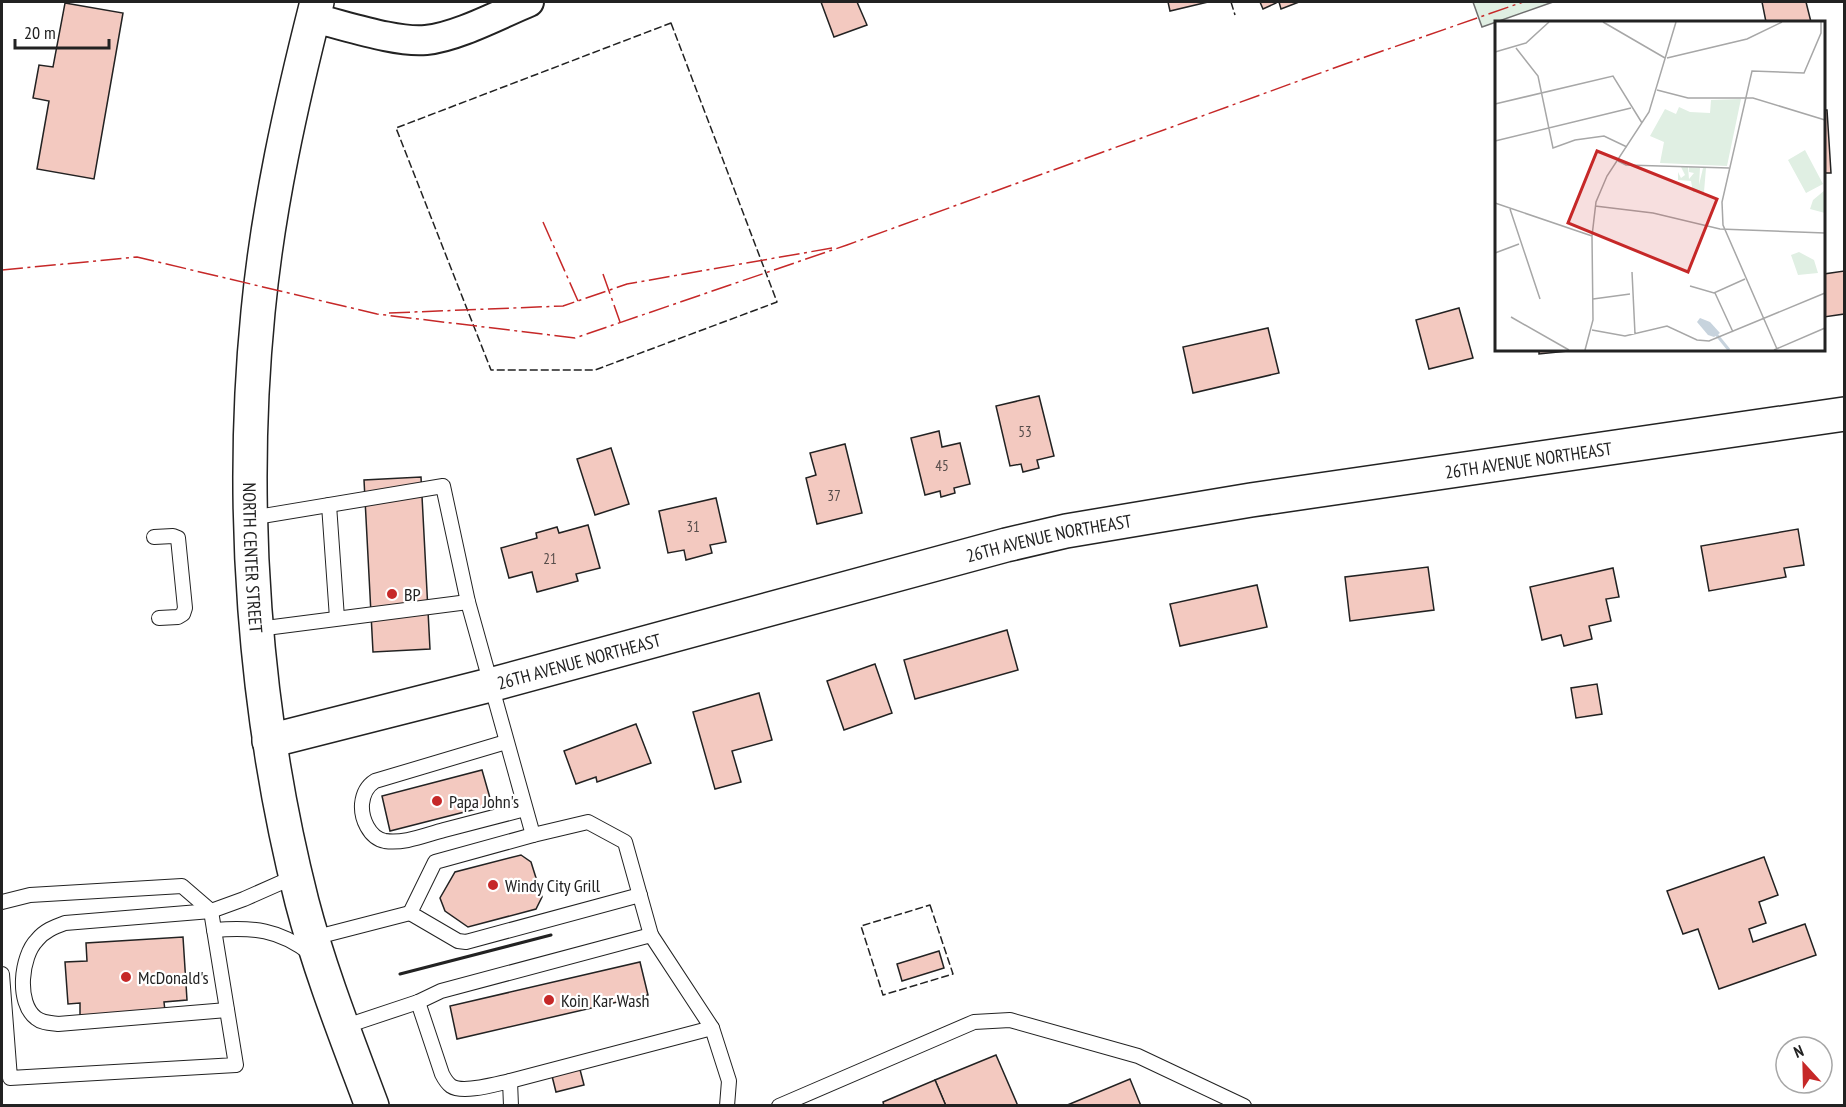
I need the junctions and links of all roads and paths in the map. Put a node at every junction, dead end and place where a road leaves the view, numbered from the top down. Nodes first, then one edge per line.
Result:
1 (529, 2) edge
2 (315, 10) edge
3 (1845, 414) edge
4 (330, 505) junction
5 (252, 518) junction
6 (154, 537) dead end
7 (468, 602) junction
8 (159, 618) dead end
9 (337, 618) junction
10 (258, 629) junction
11 (490, 685) junction
12 (269, 741) junction
13 (506, 742) junction
14 (525, 809) junction
15 (533, 835) junction
16 (296, 876) junction
17 (640, 895) junction
18 (2, 902) edge
19 (211, 911) junction
20 (410, 913) junction
21 (214, 930) junction
22 (651, 934) junction
23 (317, 951) junction
24 (2, 974) edge
25 (418, 1002) junction
26 (227, 1010) junction
27 (343, 1026) junction
28 (711, 1028) junction
29 (510, 1081) junction
30 (372, 1106) edge
31 (511, 1106) edge
32 (727, 1106) edge
33 (779, 1106) edge
34 (1244, 1106) edge

1 - 2 street
2 - 5 street, NORTH CENTER STREET
3 - 11 street, 26TH AVENUE NORTHEAST
4 - 5 lane
4 - 7 lane
4 - 9 lane
5 - 10 street, NORTH CENTER STREET
6 - 8 lane
7 - 9 lane
7 - 11 lane
9 - 10 lane
10 - 12 street, NORTH CENTER STREET
11 - 12 street, 26TH AVENUE NORTHEAST
11 - 13 lane
12 - 16 street, NORTH CENTER STREET
13 - 14 lane
13 - 14 lane
14 - 15 lane
15 - 17 lane
15 - 20 lane
16 - 19 lane
16 - 23 street, NORTH CENTER STREET
17 - 20 lane
17 - 22 lane
18 - 19 lane
19 - 21 lane
19 - 26 lane
20 - 23 lane
21 - 23 lane
21 - 26 lane
22 - 25 lane
22 - 28 lane
23 - 27 street, NORTH CENTER STREET
24 - 26 lane
25 - 27 lane
25 - 29 lane
27 - 30 street, NORTH CENTER STREET
28 - 29 lane
28 - 32 lane
29 - 31 lane
33 - 34 lane

